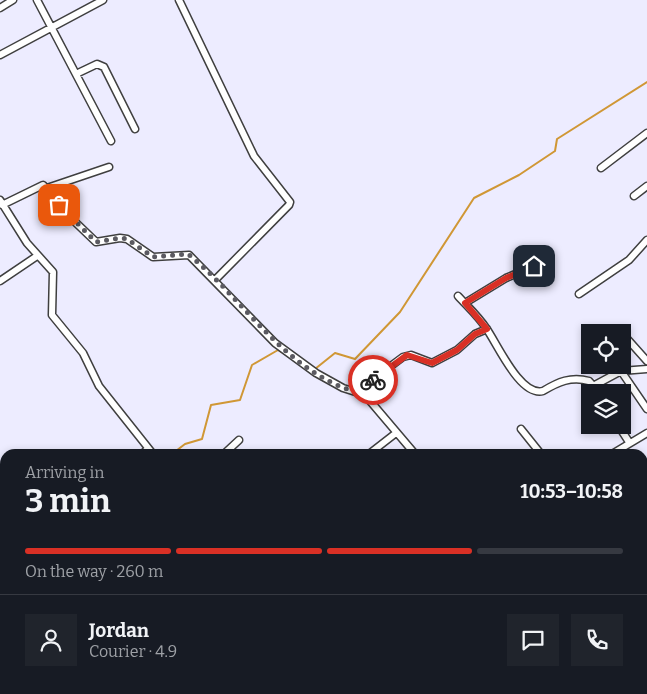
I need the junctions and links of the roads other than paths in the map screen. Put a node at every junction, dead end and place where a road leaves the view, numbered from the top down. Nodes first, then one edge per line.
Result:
1 (13, 0) edge
2 (37, 0) edge
3 (103, 0) edge
4 (179, 0) edge
5 (0, 8) edge
6 (51, 28) junction
7 (0, 55) edge
8 (76, 74) junction
9 (135, 129) dead end
10 (647, 133) edge
11 (111, 141) dead end
12 (109, 167) dead end
13 (602, 168) dead end
14 (647, 186) edge
15 (47, 188) junction
16 (634, 196) dead end
17 (1, 202) edge
18 (647, 240) edge
19 (37, 256) junction
20 (534, 266) dead end
21 (215, 280) junction
22 (0, 281) edge
23 (579, 294) dead end
24 (458, 296) dead end
25 (465, 303) junction
26 (487, 329) junction
27 (631, 343) edge
28 (647, 361) edge
29 (647, 369) edge
30 (631, 370) edge
31 (615, 374) edge
32 (623, 374) edge
33 (593, 384) edge
34 (597, 384) edge
35 (356, 392) junction
36 (647, 409) edge
37 (521, 429) dead end
38 (396, 433) junction
39 (624, 434) edge
40 (646, 434) edge
41 (239, 440) dead end
42 (629, 442) junction
43 (148, 447) joint
44 (145, 449) edge
45 (229, 449) edge
46 (375, 449) edge
47 (410, 449) edge
48 (537, 449) edge
49 (619, 449) edge

1 - 5 street
2 - 6 street
3 - 6 street
4 - 21 street
6 - 7 street
6 - 8 street
8 - 9 street
8 - 11 street
10 - 13 street
12 - 15 street
14 - 16 street
15 - 17 street
15 - 21 street
17 - 19 street
18 - 23 street
19 - 22 street
19 - 43 street
20 - 25 street
21 - 35 street
24 - 25 street
25 - 26 street
26 - 33 street
26 - 35 street
27 - 28 street
29 - 30 street
31 - 34 street
32 - 36 street
35 - 38 street
37 - 48 street
38 - 46 street
38 - 47 street
39 - 42 street
40 - 42 street
41 - 45 street
42 - 49 street
43 - 44 lane

